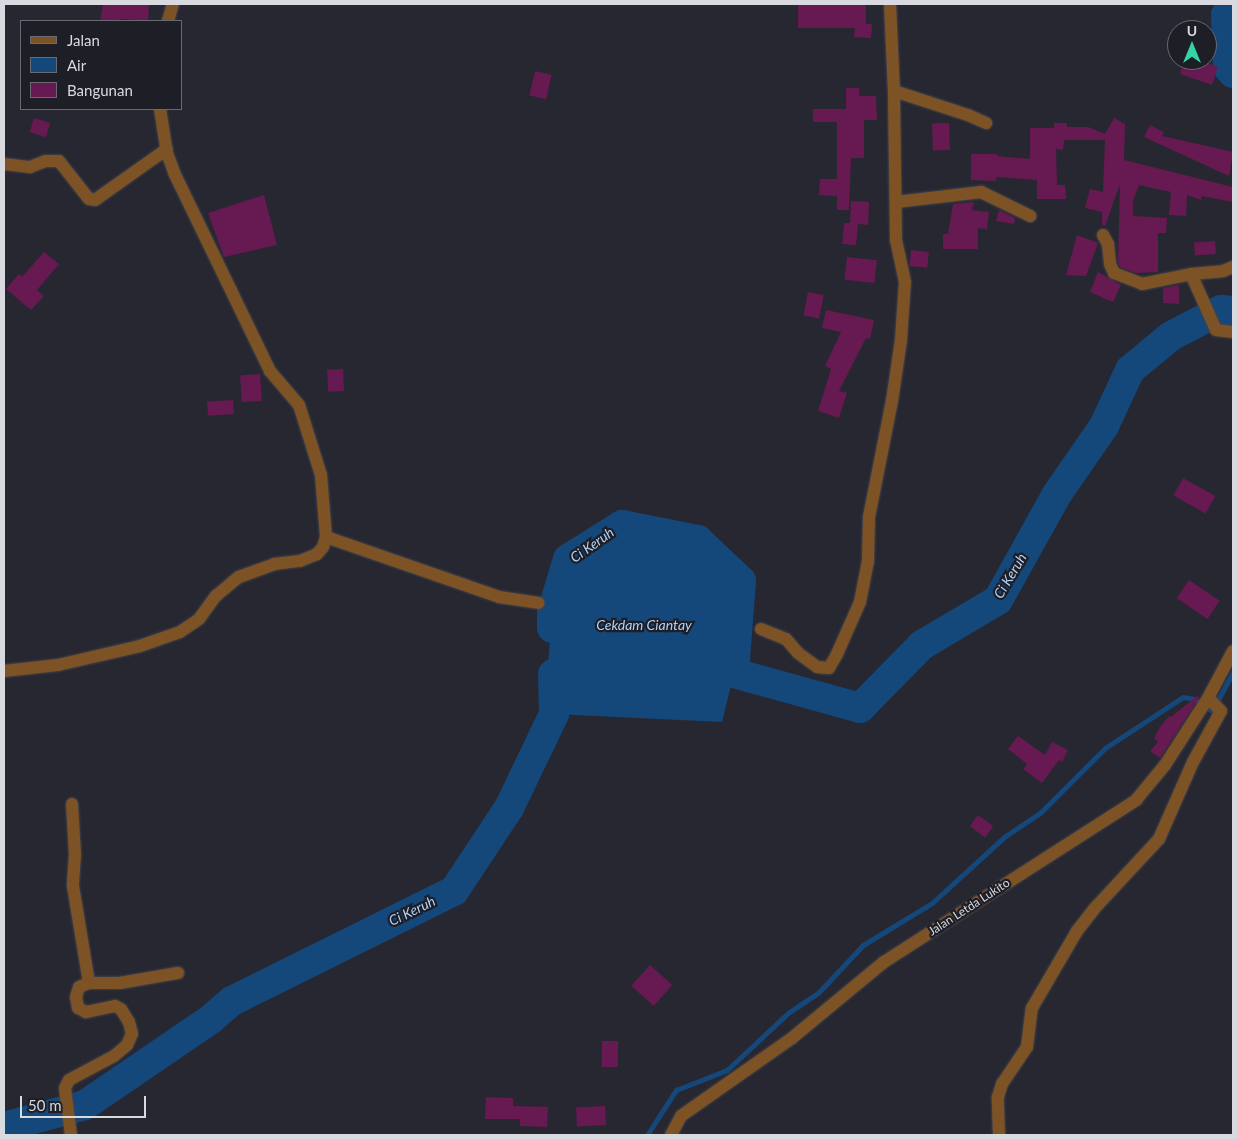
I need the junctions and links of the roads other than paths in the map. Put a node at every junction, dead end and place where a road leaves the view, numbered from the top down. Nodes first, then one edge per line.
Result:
1 (174, 4) edge
2 (890, 4) edge
3 (168, 20) edge
4 (894, 91) junction
5 (160, 110) edge
6 (986, 123) dead end
7 (167, 150) junction
8 (4, 164) edge
9 (896, 202) junction
10 (1030, 216) dead end
11 (1102, 235) dead end
12 (1233, 266) edge
13 (1190, 274) junction
14 (1233, 332) edge
15 (326, 537) junction
16 (539, 603) dead end
17 (761, 629) dead end
18 (1233, 651) edge
19 (4, 671) edge
20 (1209, 704) junction
21 (72, 804) dead end
22 (178, 973) dead end
23 (89, 983) junction
24 (70, 1131) edge
25 (671, 1135) edge
26 (999, 1135) edge

1 - 3 street
2 - 4 street
4 - 6 street
4 - 9 street
5 - 7 street
7 - 8 street
7 - 15 street
9 - 10 street
9 - 17 street
11 - 13 street
12 - 13 street
13 - 14 street
15 - 16 street
15 - 19 street
18 - 20 street, Jalan Letda Lukito
20 - 25 street, Jalan Letda Lukito
20 - 26 street
21 - 23 street
22 - 23 street
23 - 24 street

